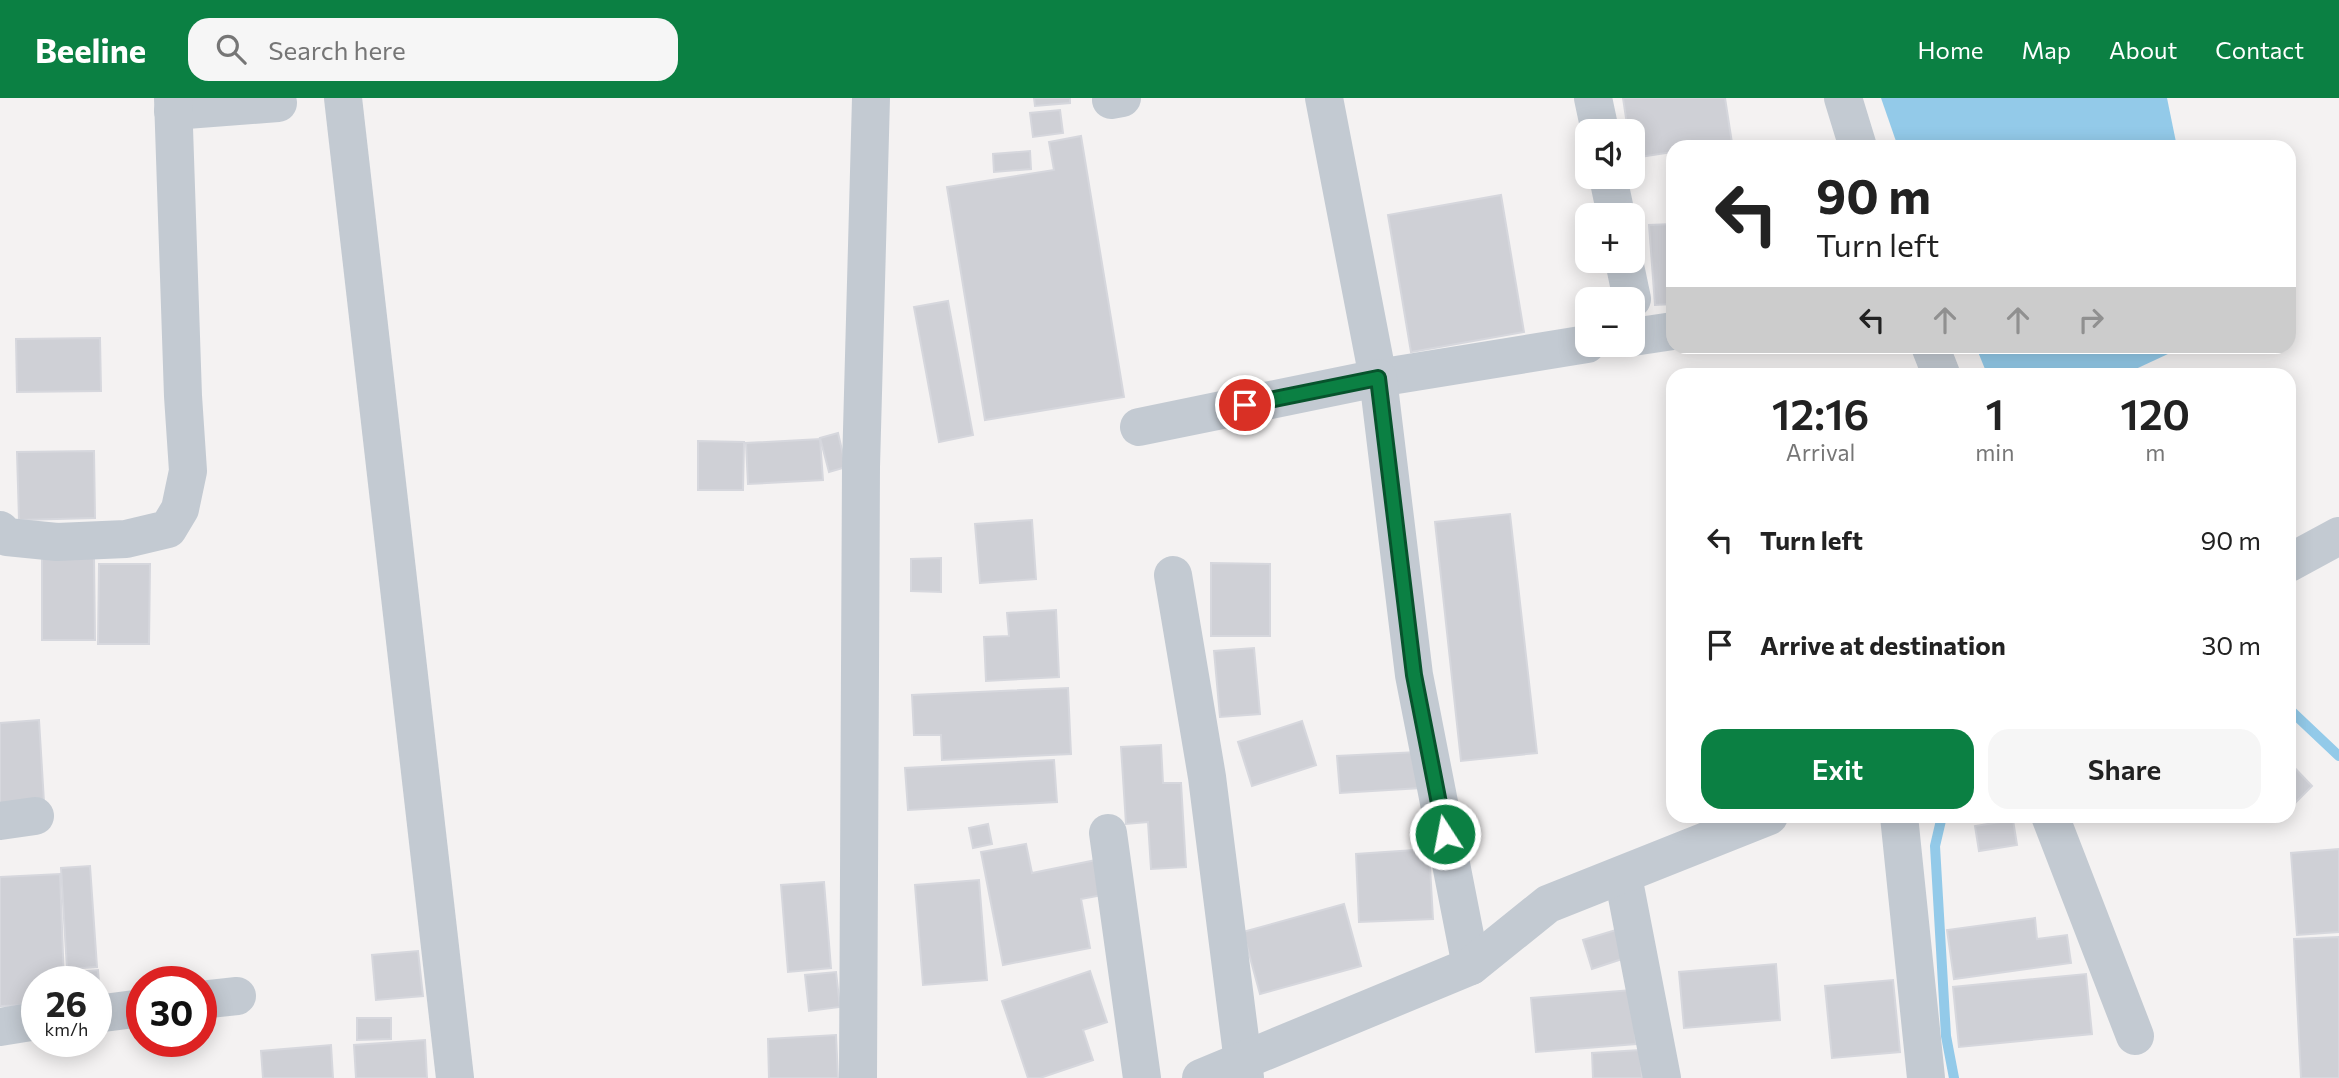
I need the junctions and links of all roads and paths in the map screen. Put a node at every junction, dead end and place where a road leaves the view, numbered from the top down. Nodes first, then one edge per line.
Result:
1 (344, 98) edge
2 (871, 98) edge
3 (1324, 98) edge
4 (1593, 98) edge
5 (1843, 98) edge
6 (278, 103) dead end
7 (173, 105) edge
8 (1597, 119) edge
9 (1856, 140) edge
10 (1575, 346) edge
11 (1378, 378) junction
12 (1139, 427) dead end
13 (0, 530) edge
14 (2339, 536) edge
15 (2296, 559) edge
16 (1173, 575) dead end
17 (1752, 823) edge
18 (1900, 823) edge
19 (2053, 823) edge
20 (1108, 833) dead end
21 (1623, 876) junction
22 (1471, 966) junction
23 (21, 1024) edge
24 (0, 1027) edge
25 (2135, 1036) dead end
26 (1243, 1070) edge
27 (455, 1078) edge
28 (858, 1078) edge
29 (1142, 1078) edge
30 (1201, 1078) edge
31 (1662, 1078) edge
32 (1926, 1078) edge

1 - 27 street
2 - 28 street
3 - 11 street
4 - 8 street
5 - 9 street
6 - 7 street
7 - 13 street
10 - 11 street
11 - 12 street
11 - 22 street
14 - 15 street
16 - 26 street
17 - 21 street
18 - 32 street
19 - 25 street
20 - 29 street
21 - 22 street
21 - 31 street
22 - 26 street
23 - 24 street
26 - 30 street

